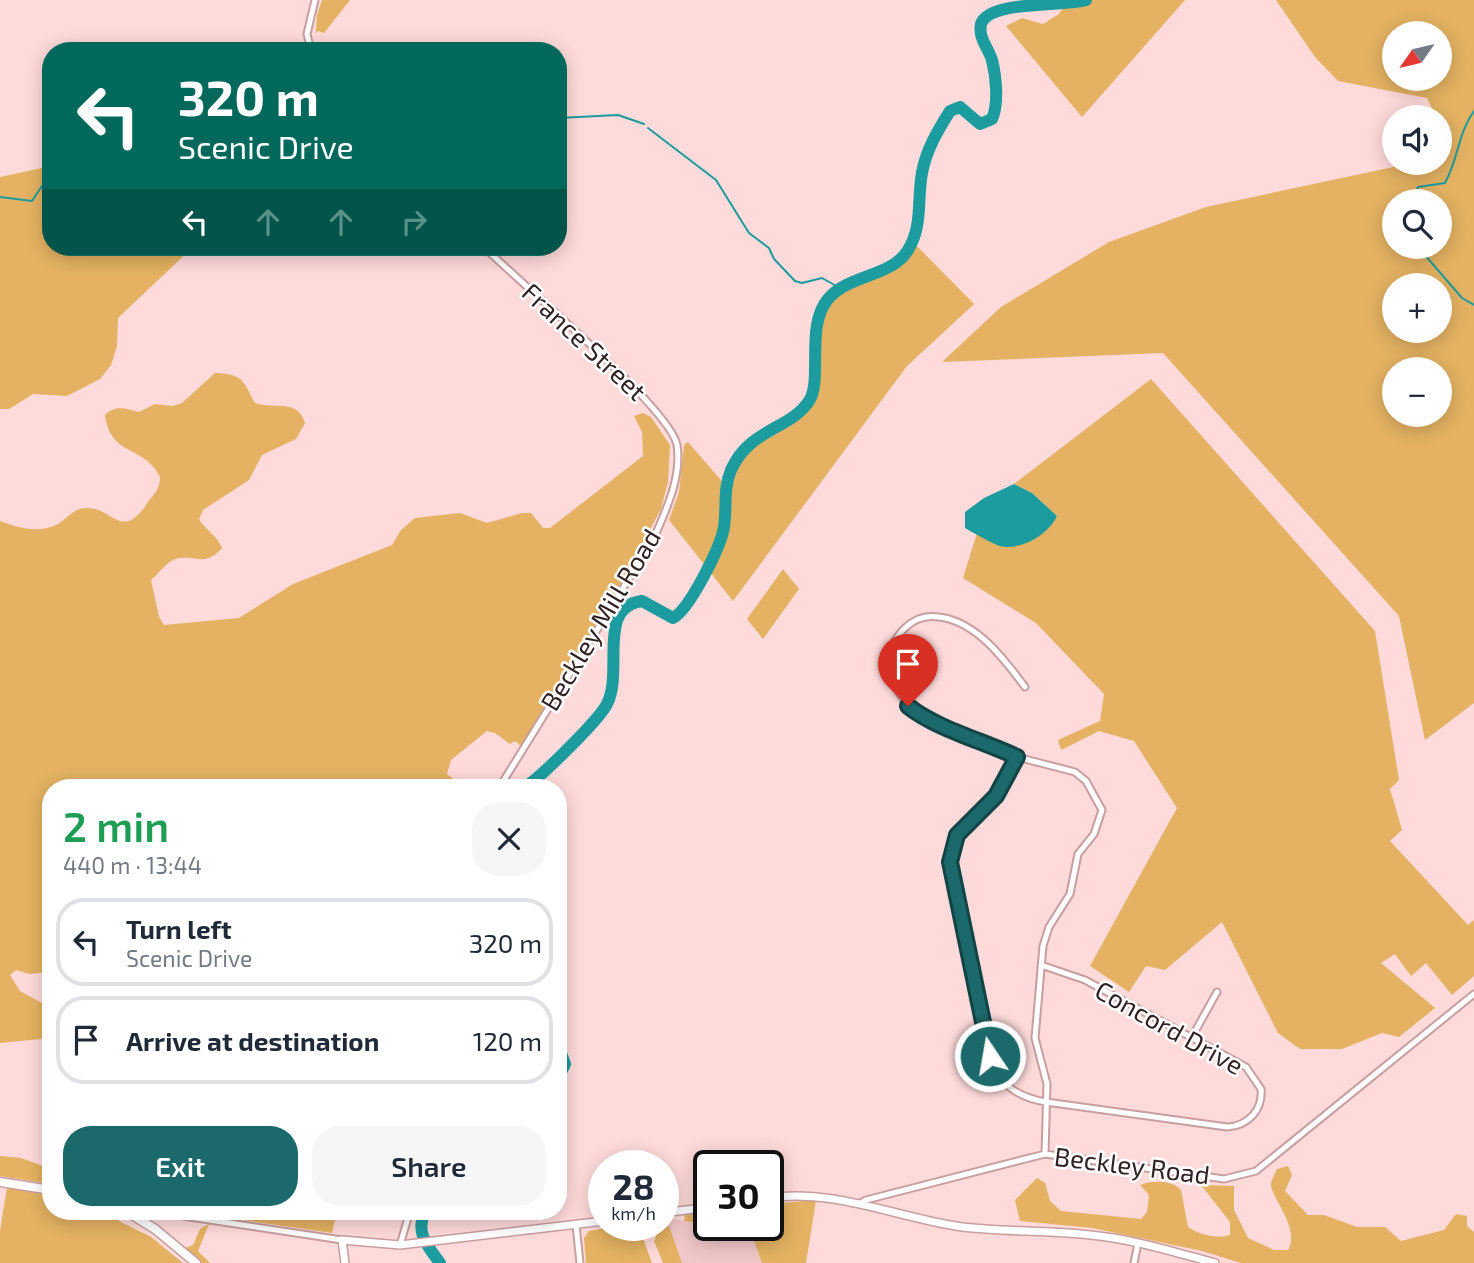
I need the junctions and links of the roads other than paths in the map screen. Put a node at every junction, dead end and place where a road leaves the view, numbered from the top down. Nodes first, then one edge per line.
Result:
1 (315, 0) edge
2 (309, 42) edge
3 (494, 256) edge
4 (677, 444) joint
5 (1025, 687) dead end
6 (1017, 757) junction
7 (505, 779) edge
8 (1041, 965) junction
9 (1217, 992) dead end
10 (1474, 994) edge
11 (1192, 1037) junction
12 (1046, 1102) junction
13 (1045, 1154) junction
14 (0, 1182) edge
15 (42, 1189) edge
16 (784, 1195) edge
17 (859, 1204) junction
18 (140, 1220) edge
19 (209, 1220) edge
20 (407, 1220) edge
21 (588, 1223) edge
22 (576, 1225) junction
23 (342, 1240) junction
24 (1138, 1243) junction
25 (400, 1245) junction
26 (196, 1263) edge
27 (345, 1263) edge
28 (580, 1263) edge
29 (1134, 1263) edge
30 (1215, 1263) edge

1 - 2 street
3 - 4 street, France Street
4 - 7 street, Beckley Mill Road
5 - 6 street
6 - 8 street
6 - 12 street
8 - 11 street, Concord Drive
8 - 12 street
9 - 11 street
10 - 13 street, Beckley Road
11 - 12 street, Concord Drive
12 - 13 street
13 - 17 street, Beckley Road
14 - 15 main road
16 - 17 street
17 - 24 street
18 - 26 main road
19 - 23 street
20 - 25 street
21 - 22 street
22 - 25 street
22 - 28 street
23 - 25 street
23 - 27 street
24 - 29 street
24 - 30 street

